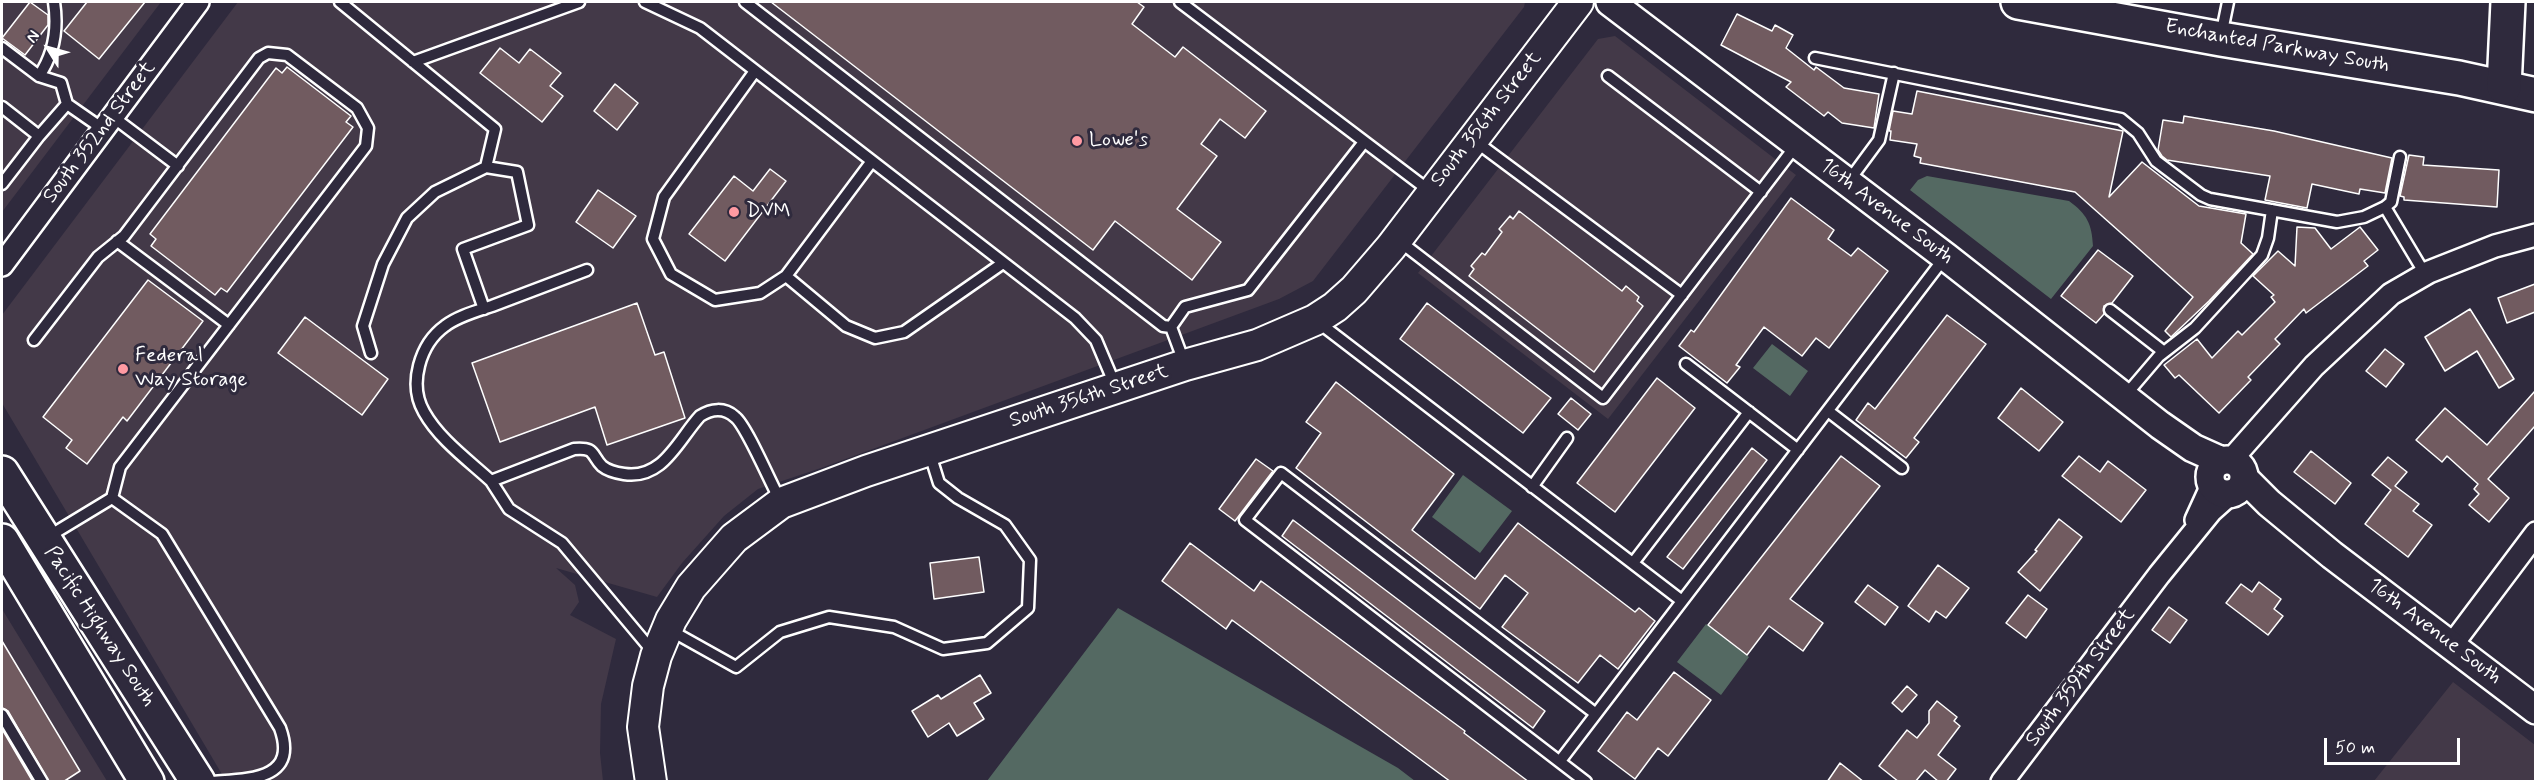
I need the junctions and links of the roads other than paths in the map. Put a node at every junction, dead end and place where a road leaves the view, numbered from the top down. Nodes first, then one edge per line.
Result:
1 (54, 2) edge
2 (198, 2) edge
3 (340, 2) edge
4 (579, 2) edge
5 (645, 2) edge
6 (745, 2) edge
7 (1180, 2) edge
8 (1578, 2) edge
9 (1610, 2) edge
10 (2018, 2) edge
11 (2228, 2) edge
12 (2508, 2) edge
13 (2221, 39) junction
14 (2, 48) edge
15 (1815, 58) dead end
16 (413, 62) junction
17 (755, 71) junction
18 (1893, 74) junction
19 (39, 76) junction
20 (1608, 76) dead end
21 (2504, 87) junction
22 (2535, 95) edge
23 (67, 104) junction
24 (2, 107) edge
25 (108, 123) junction
26 (39, 136) junction
27 (1472, 139) junction
28 (1364, 142) junction
29 (1797, 144) junction
30 (2400, 157) dead end
31 (872, 161) junction
32 (178, 166) junction
33 (486, 167) junction
34 (1847, 182) junction
35 (2, 184) edge
36 (1431, 192) junction
37 (1761, 192) junction
38 (2385, 207) junction
39 (2272, 210) junction
40 (2535, 235) edge
41 (1397, 239) junction
42 (117, 241) junction
43 (1946, 257) junction
44 (1003, 263) junction
45 (2, 265) edge
46 (586, 270) dead end
47 (2425, 274) junction
48 (786, 276) junction
49 (1682, 295) junction
50 (484, 309) junction
51 (2110, 310) dead end
52 (1315, 320) junction
53 (229, 325) junction
54 (1171, 327) junction
55 (34, 340) dead end
56 (2164, 352) junction
57 (371, 353) dead end
58 (1686, 364) dead end
59 (1185, 365) junction
60 (1116, 388) junction
61 (2124, 397) junction
62 (1828, 411) junction
63 (1749, 412) junction
64 (1567, 438) dead end
65 (928, 450) junction
66 (1798, 450) junction
67 (1902, 468) dead end
68 (2, 473) edge
69 (2228, 477) junction
70 (491, 481) junction
71 (1532, 487) junction
72 (112, 498) junction
73 (781, 503) junction
74 (2535, 533) edge
75 (44, 540) junction
76 (2, 541) edge
77 (1633, 563) junction
78 (1682, 601) junction
79 (667, 629) junction
80 (2451, 646) junction
81 (656, 656) junction
82 (2535, 710) edge
83 (1596, 714) junction
84 (2, 715) edge
85 (1560, 761) junction
86 (42, 782) edge
87 (147, 782) edge
88 (198, 782) edge
89 (211, 782) edge
90 (651, 782) edge
91 (1586, 782) edge
92 (2002, 782) edge

1 - 19 lane
2 - 25 street, South 352nd Street
3 - 16 lane
4 - 16 lane
5 - 17 lane
6 - 54 lane
7 - 28 lane
8 - 27 main road, South 356th Street
9 - 29 street, 16th Avenue South
10 - 13 main road, Enchanted Parkway South
11 - 13 lane
12 - 21 main road
13 - 21 main road, Enchanted Parkway South
14 - 19 lane
15 - 18 lane
16 - 33 lane
17 - 31 lane
17 - 48 lane
18 - 34 lane
18 - 39 lane
19 - 23 lane
20 - 37 lane
21 - 22 main road, Enchanted Parkway South
23 - 25 lane
23 - 26 lane
24 - 26 lane
25 - 32 lane
25 - 45 street, South 352nd Street
26 - 35 lane
27 - 36 main road, South 356th Street
27 - 49 lane
28 - 36 lane
28 - 54 lane
29 - 34 street, 16th Avenue South
29 - 37 lane
30 - 38 lane
31 - 44 lane
31 - 48 lane
32 - 42 lane
32 - 53 lane
33 - 50 lane
33 - 57 lane
34 - 43 street, 16th Avenue South
36 - 41 main road, South 356th Street
37 - 49 lane
38 - 39 lane
38 - 47 lane
39 - 56 lane
40 - 47 street, South 359th Street
41 - 49 lane
41 - 52 main road, South 356th Street
42 - 53 lane
42 - 55 lane
43 - 61 street, 16th Avenue South
43 - 62 lane
44 - 48 lane
44 - 60 lane
46 - 50 lane
47 - 69 street, South 359th Street
50 - 70 lane
51 - 56 lane
52 - 59 main road, South 356th Street
52 - 71 lane
53 - 72 lane
54 - 59 lane
56 - 61 lane
58 - 63 lane
59 - 60 main road, South 356th Street
60 - 65 main road, South 356th Street
61 - 69 street, 16th Avenue South
62 - 66 lane
62 - 67 lane
63 - 66 lane
63 - 77 lane
64 - 71 lane
65 - 73 main road, South 356th Street
65 - 79 lane
66 - 78 lane
68 - 75 main road, Pacific Highway South
69 - 80 street, 16th Avenue South
69 - 92 street, South 359th Street
70 - 73 lane
70 - 81 lane
71 - 77 lane
72 - 75 lane
72 - 89 lane
73 - 79 main road, South 356th Street
74 - 80 street
75 - 88 main road, Pacific Highway South
76 - 87 main road, Pacific Highway South
77 - 78 lane
78 - 83 lane
79 - 81 main road, South 356th Street
80 - 82 street, 16th Avenue South
81 - 90 main road, South 356th Street
83 - 85 lane
83 - 85 lane
84 - 86 lane
85 - 91 lane

